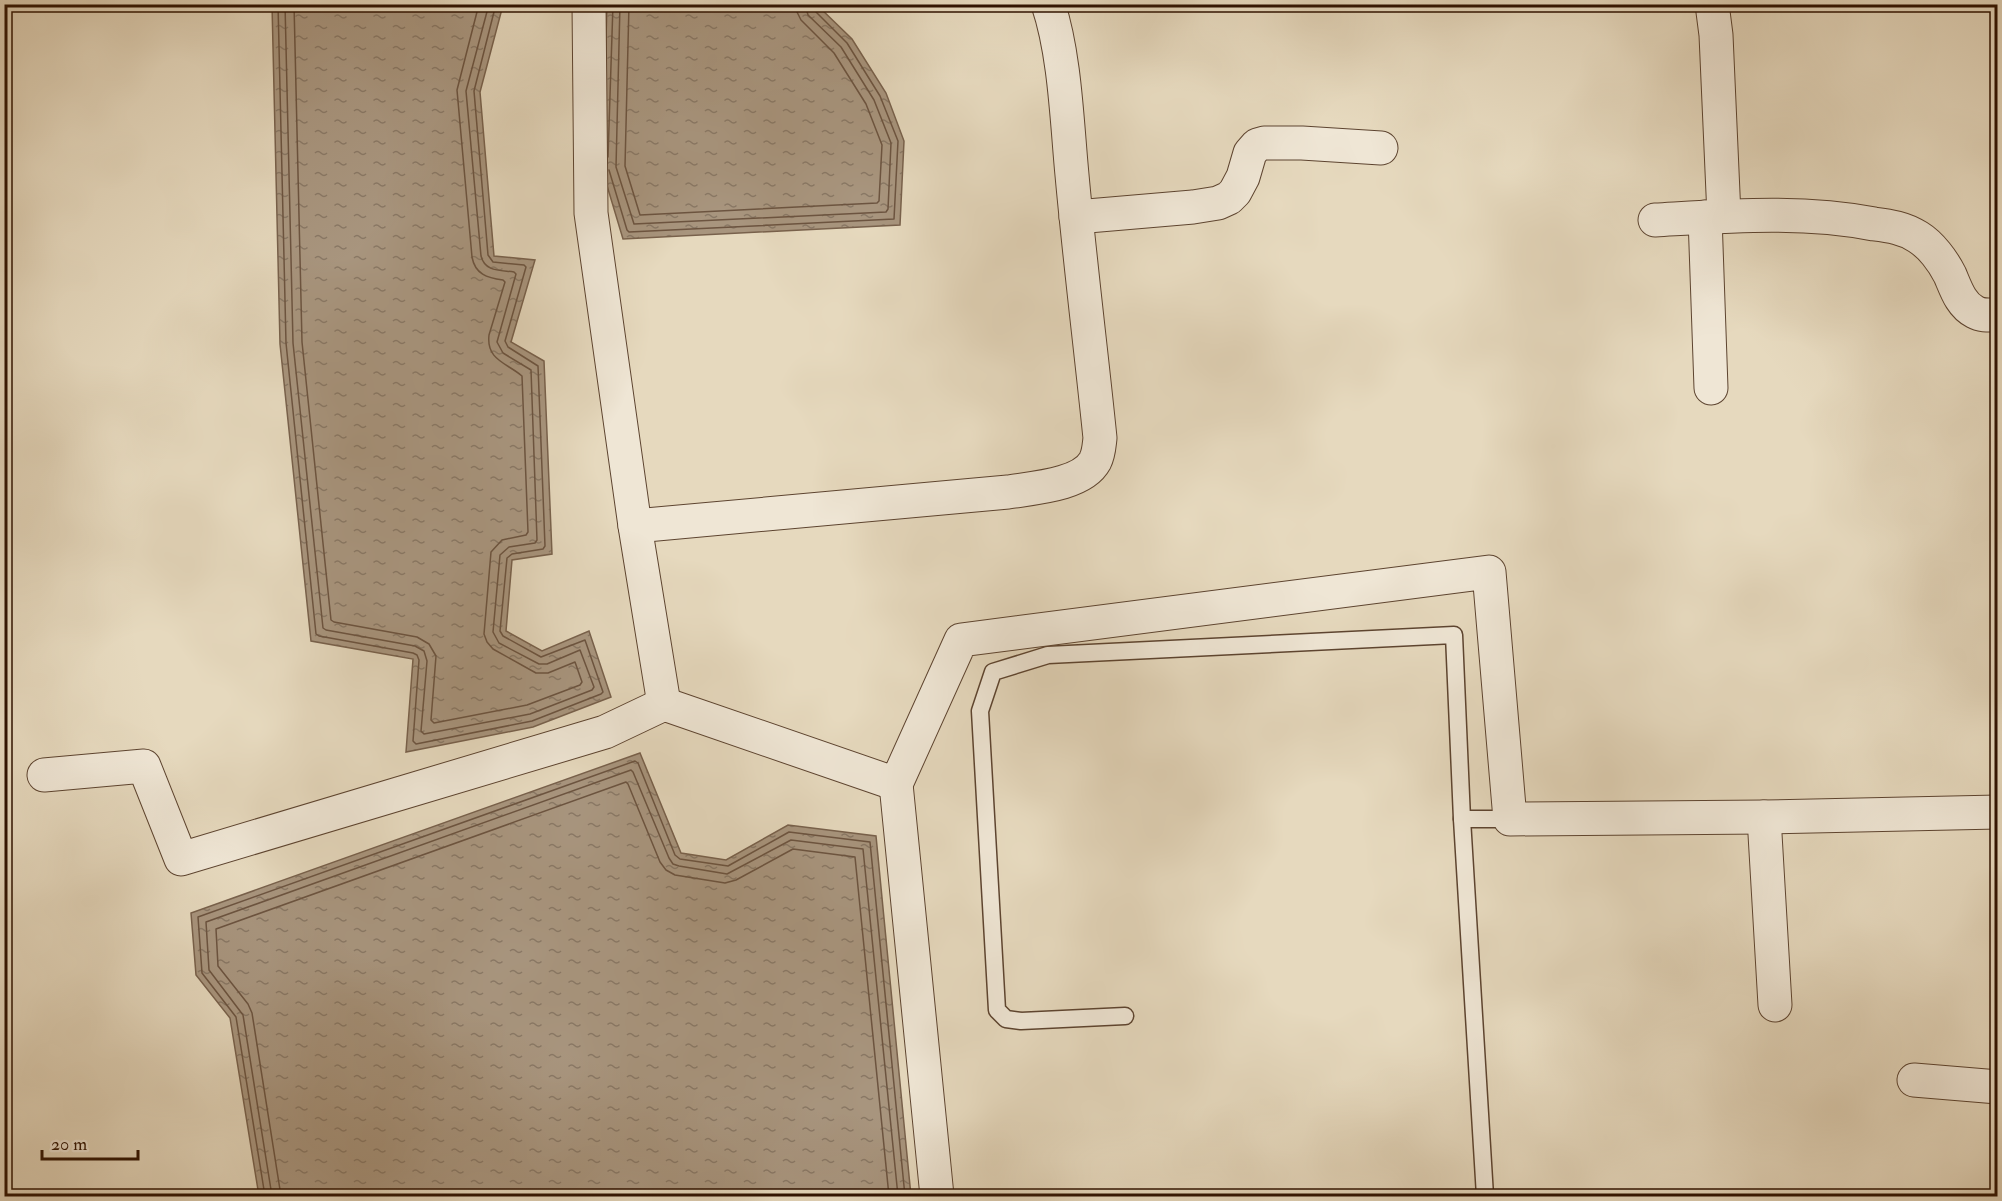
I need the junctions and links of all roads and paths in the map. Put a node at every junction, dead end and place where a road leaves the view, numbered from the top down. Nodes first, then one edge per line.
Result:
1 (589, 4) edge
2 (1048, 4) edge
3 (1712, 4) edge
4 (1381, 148) dead end
5 (1715, 217) junction
6 (1076, 218) junction
7 (1655, 220) dead end
8 (1998, 315) edge
9 (1711, 388) dead end
10 (634, 526) junction
11 (664, 704) junction
12 (44, 775) dead end
13 (896, 784) junction
14 (1998, 812) edge
15 (1764, 817) junction
16 (1462, 819) junction
17 (1510, 819) junction
18 (1775, 1005) dead end
19 (1125, 1016) dead end
20 (1914, 1080) dead end
21 (1998, 1087) edge
22 (937, 1197) edge
23 (1485, 1197) edge

1 - 10 street
2 - 6 street
3 - 5 street
4 - 6 street
5 - 7 street
5 - 8 street
5 - 9 street
6 - 10 street
10 - 11 street
11 - 12 street
11 - 13 street
13 - 17 street
13 - 22 street
14 - 15 street
15 - 17 street
15 - 18 street
16 - 17 lane
16 - 19 lane
16 - 23 lane
20 - 21 street

